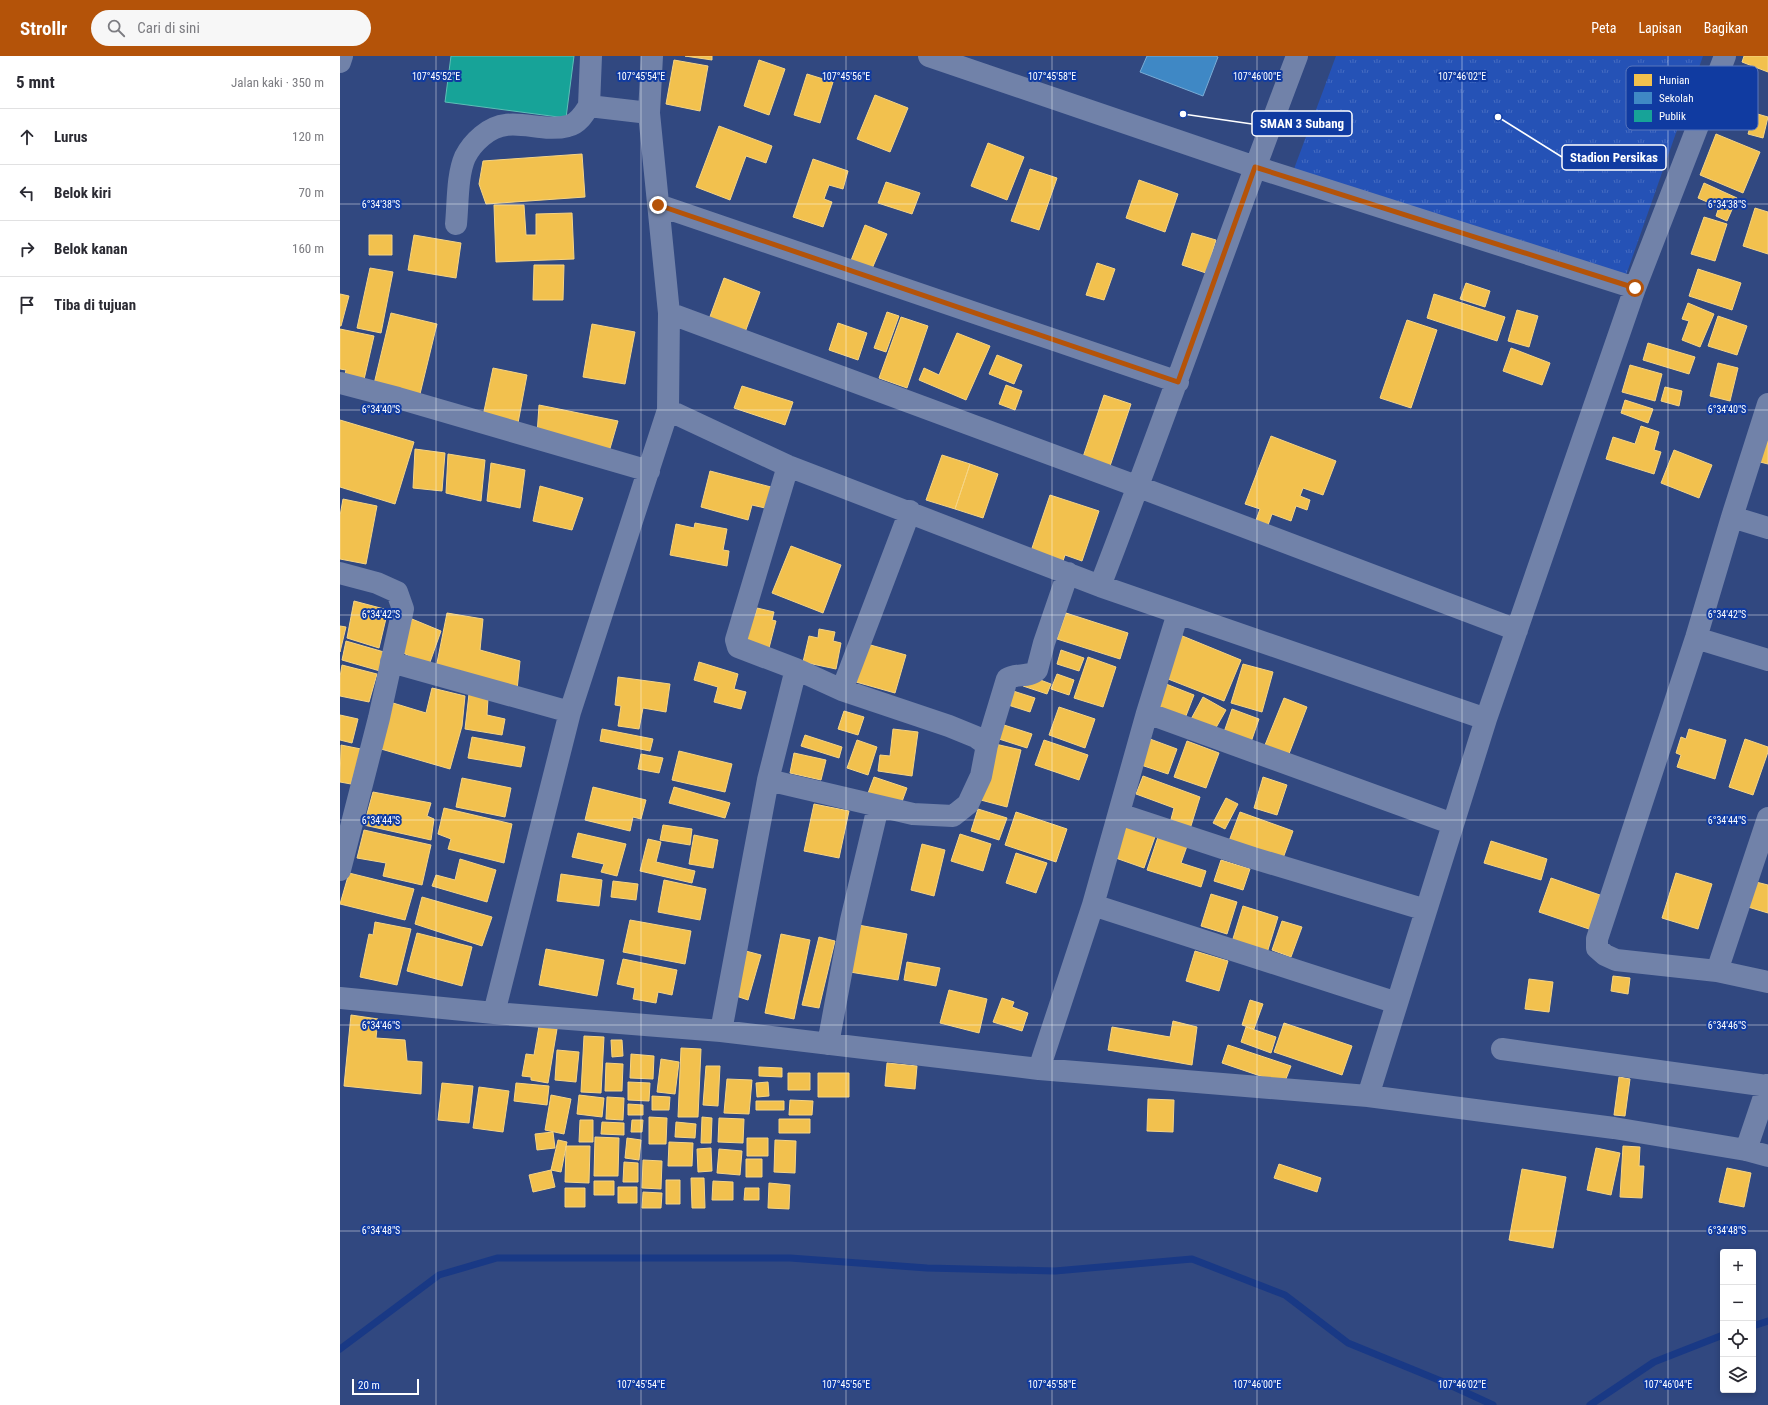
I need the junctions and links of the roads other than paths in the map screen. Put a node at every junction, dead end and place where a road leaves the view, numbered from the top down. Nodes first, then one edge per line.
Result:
1 (342, 56) edge
2 (591, 56) edge
3 (652, 56) edge
4 (929, 56) edge
5 (1298, 56) edge
6 (1725, 56) edge
7 (340, 62) edge
8 (1721, 66) edge
9 (590, 106) junction
10 (649, 113) junction
11 (1696, 130) edge
12 (1255, 167) junction
13 (658, 205) junction
14 (456, 224) dead end
15 (1635, 288) junction
16 (669, 313) junction
17 (1178, 382) junction
18 (340, 383) edge
19 (1768, 404) edge
20 (668, 410) junction
21 (788, 466) junction
22 (649, 472) junction
23 (1138, 487) junction
24 (910, 511) junction
25 (1732, 517) junction
26 (1768, 528) edge
27 (1068, 573) junction
28 (340, 574) edge
29 (1100, 586) junction
30 (1178, 613) junction
31 (1517, 630) junction
32 (1696, 638) junction
33 (1768, 660) edge
34 (391, 662) junction
35 (796, 669) junction
36 (842, 690) junction
37 (570, 712) junction
38 (1147, 714) junction
39 (1486, 719) junction
40 (987, 745) junction
41 (768, 780) junction
42 (878, 807) junction
43 (1119, 814) junction
44 (1768, 818) edge
45 (1453, 824) junction
46 (340, 870) edge
47 (1093, 905) junction
48 (1426, 910) junction
49 (1717, 971) junction
50 (1768, 982) edge
51 (340, 998) edge
52 (1397, 1003) junction
53 (494, 1014) junction
54 (721, 1031) junction
55 (828, 1044) junction
56 (1502, 1049) dead end
57 (1039, 1068) junction
58 (1768, 1086) edge
59 (1368, 1096) junction
60 (1746, 1150) junction
61 (1768, 1156) edge

1 - 7 street
2 - 9 street
3 - 10 street
4 - 12 street
5 - 12 street
6 - 8 street
9 - 10 street
9 - 14 street
10 - 13 street
11 - 15 street
12 - 15 street
12 - 17 street
13 - 16 street
13 - 17 street
15 - 31 street
16 - 20 street
16 - 23 street
17 - 23 street
18 - 22 street
19 - 25 street
20 - 21 street
20 - 22 street
21 - 24 street
21 - 35 street
22 - 37 street
23 - 29 street
23 - 31 street
24 - 27 street
24 - 36 street
25 - 26 street
25 - 32 street
27 - 29 street
27 - 40 street
28 - 34 street
29 - 30 street
30 - 38 street
30 - 39 street
31 - 39 street
32 - 33 street
32 - 49 street
34 - 37 street
34 - 46 street
35 - 36 street
35 - 41 street
36 - 40 street
37 - 53 street
38 - 43 street
38 - 45 street
39 - 45 street
40 - 42 street
41 - 42 street
41 - 54 street
42 - 55 street
43 - 47 street
43 - 48 street
44 - 49 street
45 - 48 street
47 - 52 street
47 - 57 street
48 - 52 street
49 - 50 street
51 - 53 street
52 - 59 street
53 - 54 street
54 - 55 street
55 - 57 street
56 - 58 street
57 - 59 street
58 - 60 street
59 - 60 street
60 - 61 street

